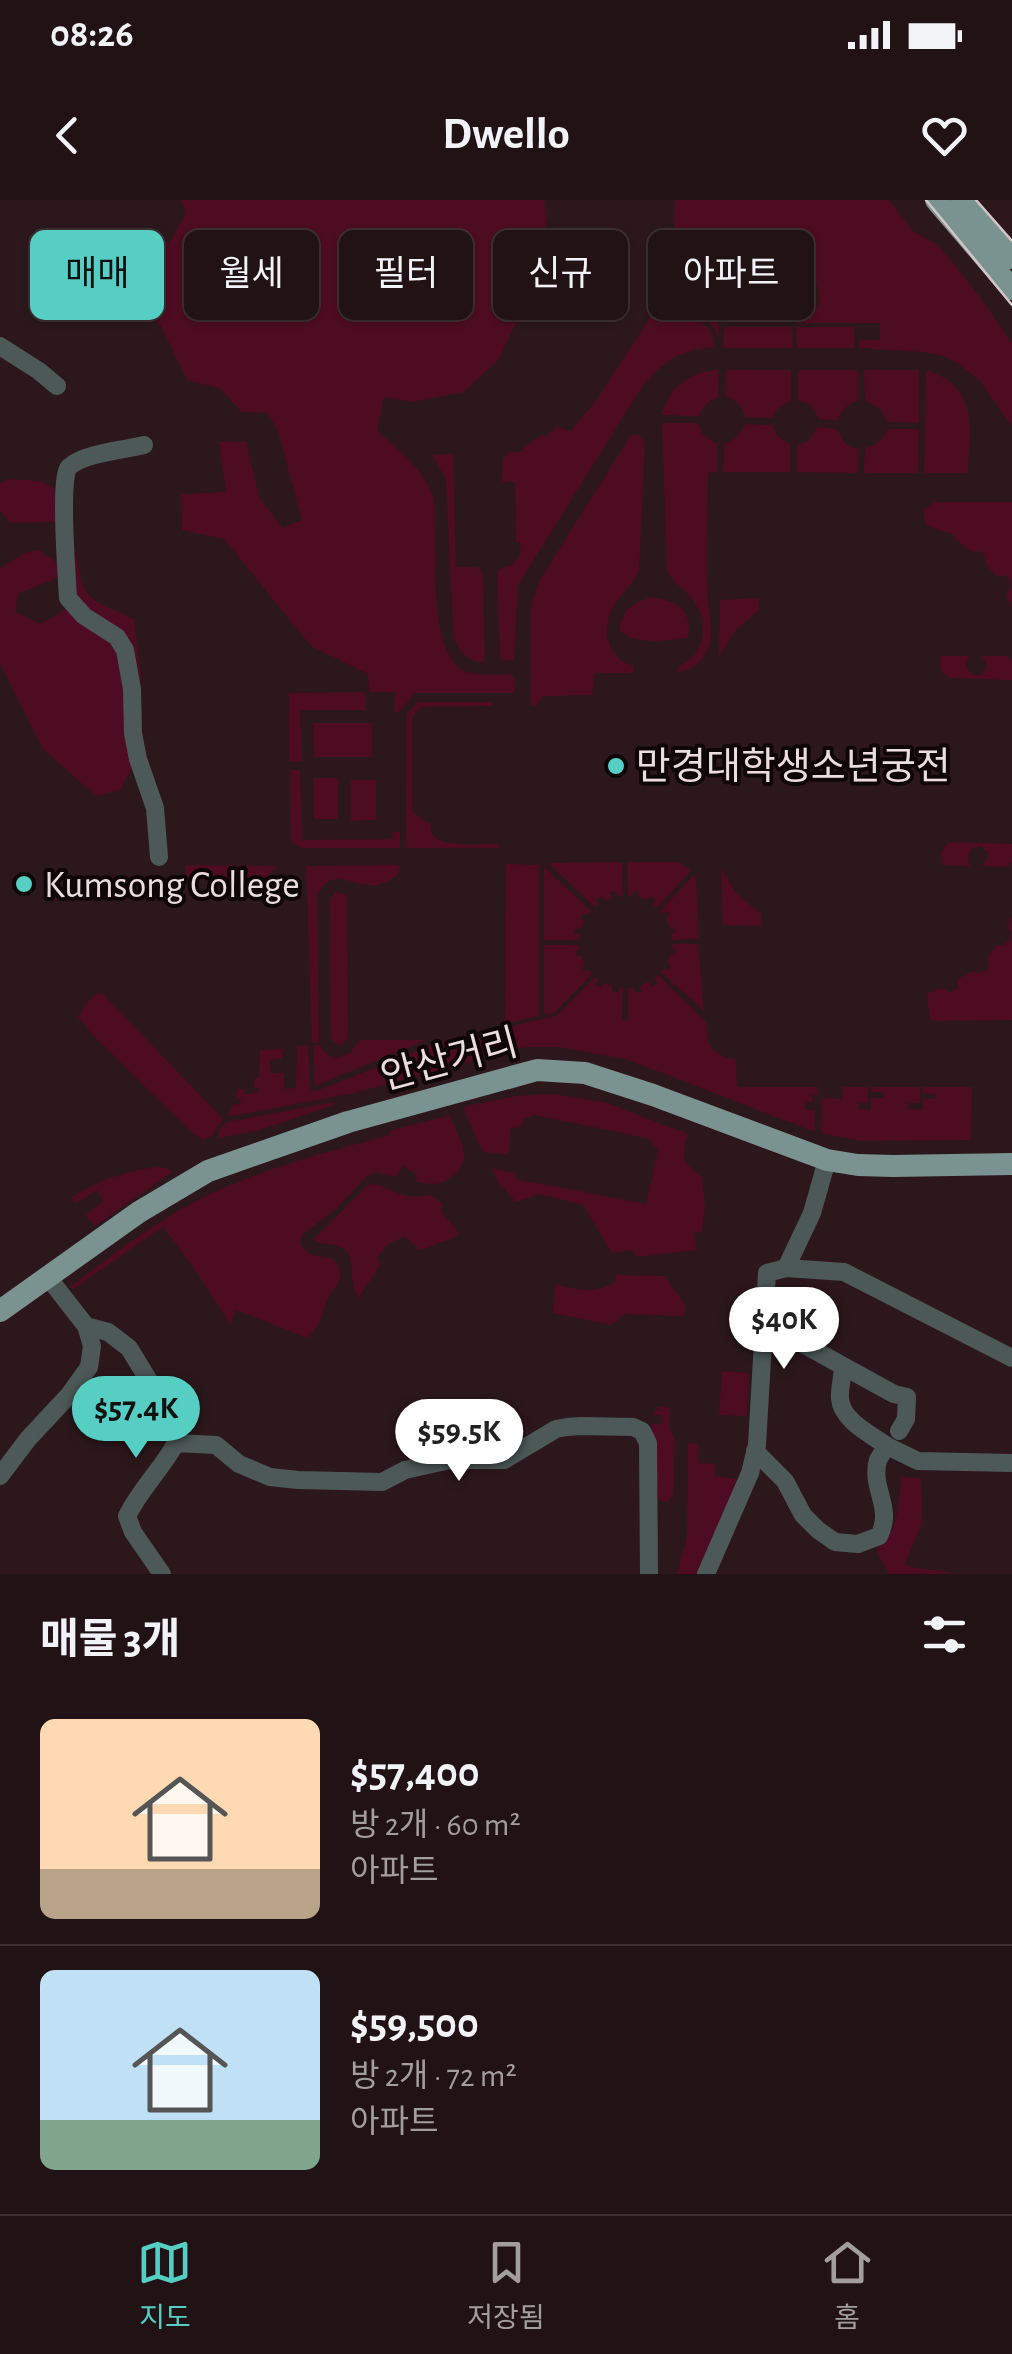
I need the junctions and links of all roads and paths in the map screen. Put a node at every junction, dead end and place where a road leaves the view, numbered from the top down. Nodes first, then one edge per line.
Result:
1 (936, 200) edge
2 (962, 200) edge
3 (1012, 258) edge
4 (1012, 289) edge
5 (0, 346) edge
6 (57, 386) dead end
7 (144, 445) dead end
8 (159, 857) dead end
9 (827, 1160) junction
10 (1012, 1164) edge
11 (786, 1268) junction
12 (48, 1276) junction
13 (0, 1311) edge
14 (765, 1324) junction
15 (86, 1326) junction
16 (1012, 1358) edge
17 (843, 1366) junction
18 (893, 1438) junction
19 (176, 1443) junction
20 (755, 1451) junction
21 (1012, 1462) edge
22 (0, 1476) edge
23 (162, 1574) edge
24 (649, 1574) edge
25 (706, 1574) edge

1 - 4 main road
2 - 3 main road
5 - 6 street
7 - 8 street
9 - 10 main road, 안산거리
9 - 11 street
9 - 12 main road, 안산거리
11 - 14 street
11 - 16 street
12 - 13 main road, 안산거리
12 - 15 street
14 - 17 street
14 - 20 street
15 - 19 street
15 - 22 street
17 - 18 street
17 - 18 street
18 - 20 street
18 - 21 street
19 - 23 street
19 - 24 street
20 - 25 street

